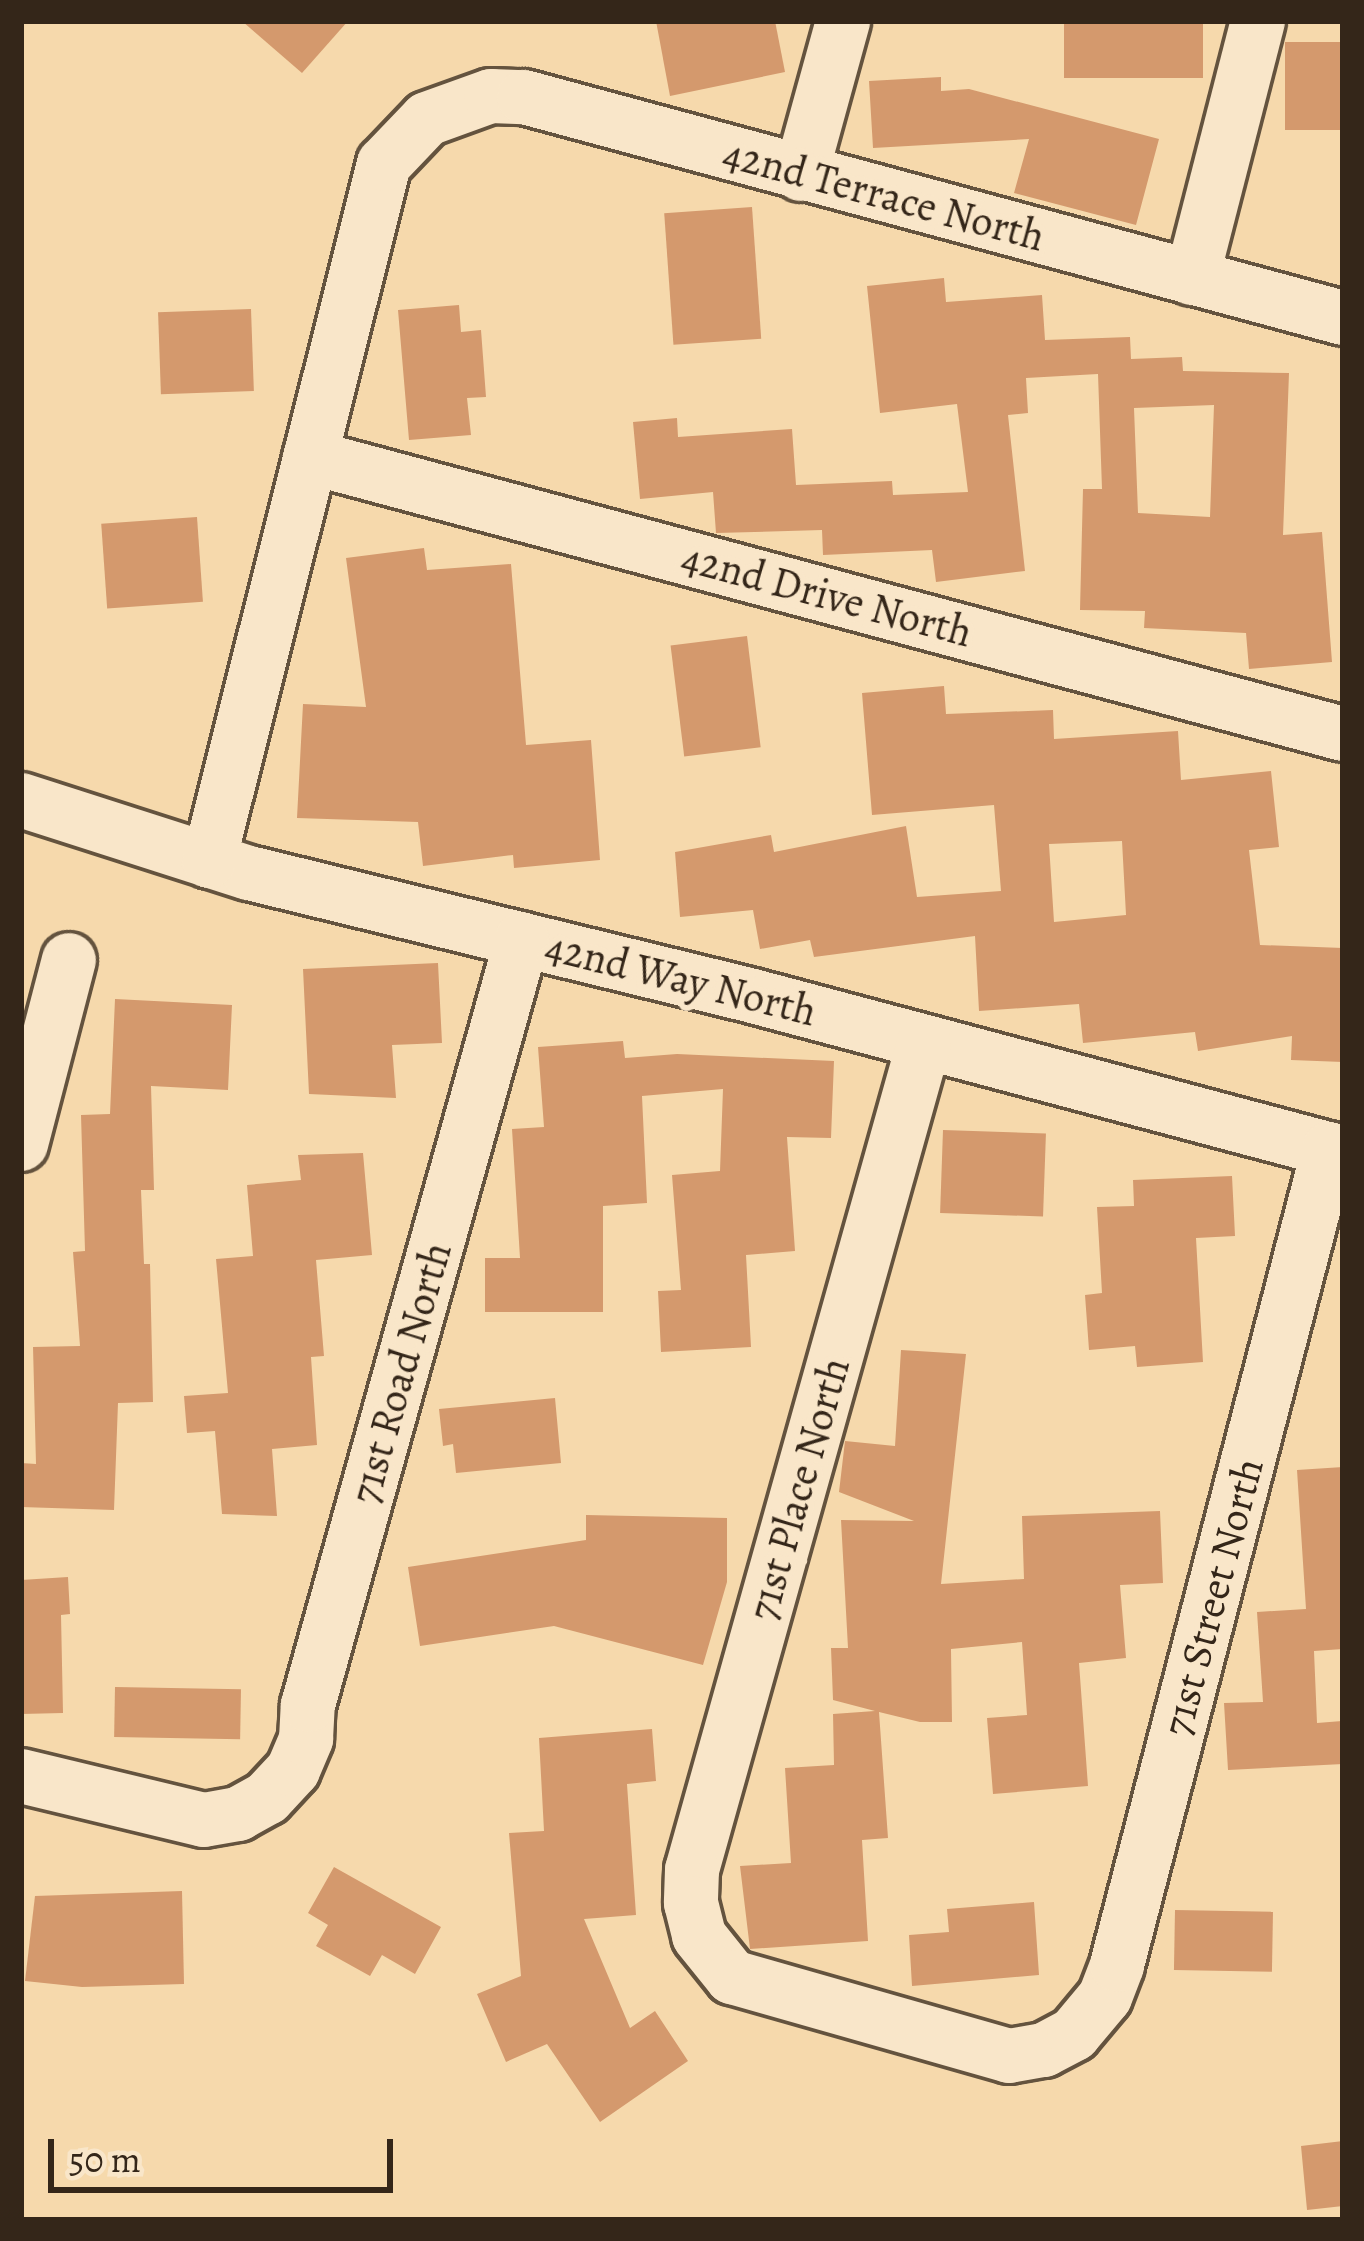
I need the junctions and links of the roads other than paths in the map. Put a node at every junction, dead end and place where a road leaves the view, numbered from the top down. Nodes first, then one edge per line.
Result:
1 (843, 21) edge
2 (1258, 21) edge
3 (802, 174) junction
4 (1192, 278) junction
5 (1343, 318) edge
6 (310, 457) junction
7 (1343, 734) edge
8 (21, 800) edge
9 (209, 861) junction
10 (522, 939) junction
11 (69, 960) dead end
12 (924, 1043) junction
13 (21, 1144) edge
14 (1336, 1151) edge
15 (21, 1776) edge
16 (1074, 2033) joint

1 - 3 street
2 - 4 street
3 - 4 street, 42nd Terrace North
3 - 6 street, 42nd Terrace North
4 - 5 street, 42nd Terrace North
6 - 7 street, 42nd Drive North
6 - 9 street
8 - 9 street, 42nd Way North
9 - 10 street, 42nd Way North
10 - 12 street, 42nd Way North
10 - 15 street, 71st Road North
11 - 13 street
12 - 14 street, 42nd Way North
12 - 16 street, 71st Place North
14 - 16 street, 71st Street North

